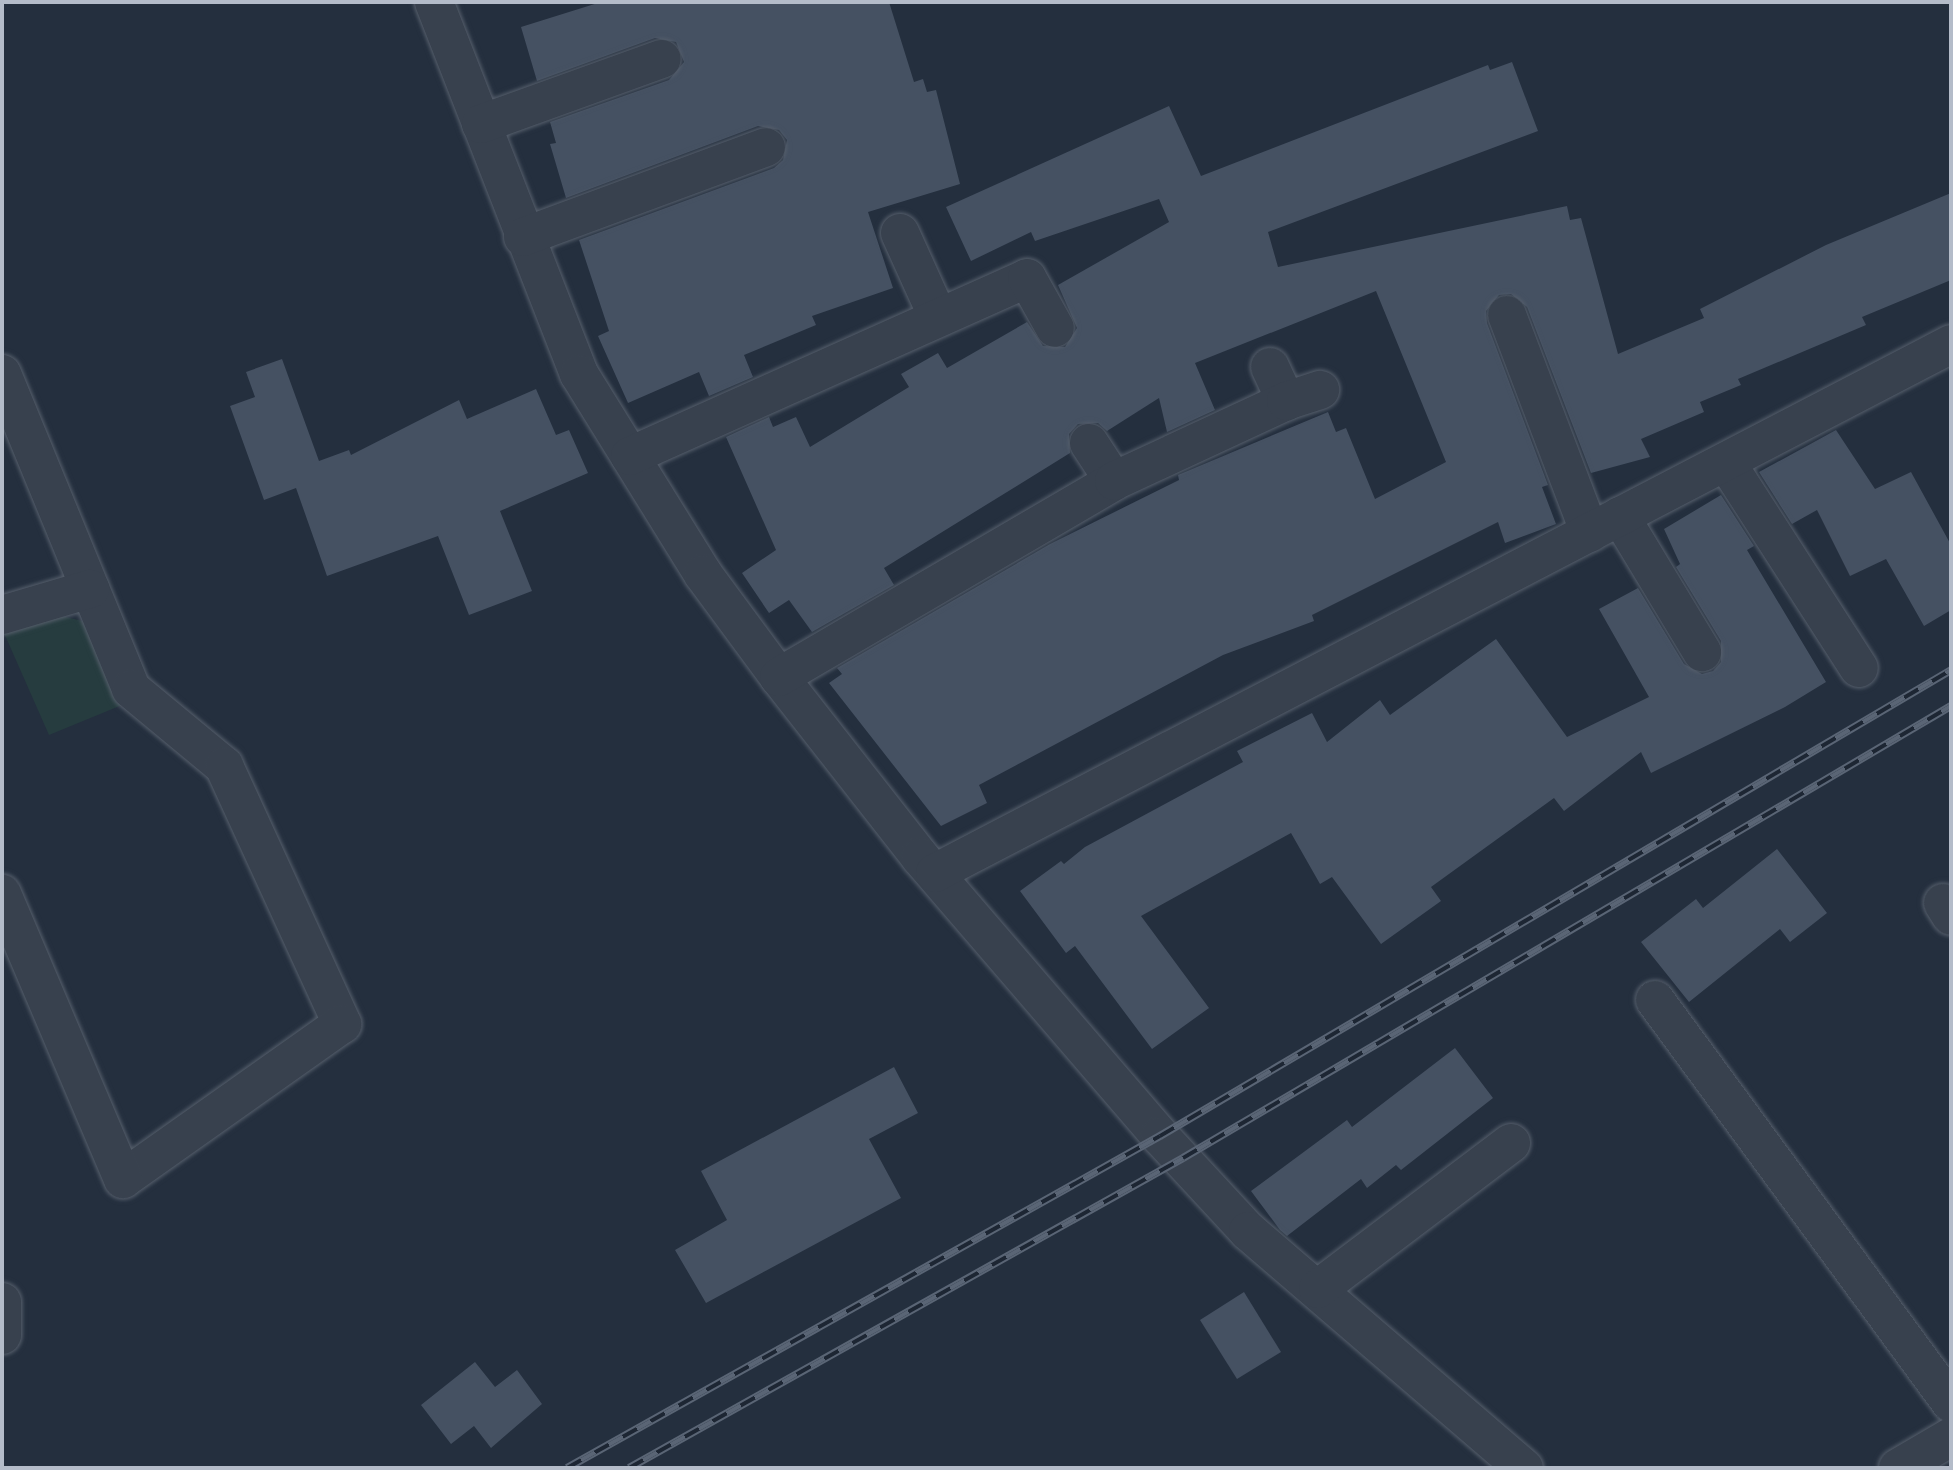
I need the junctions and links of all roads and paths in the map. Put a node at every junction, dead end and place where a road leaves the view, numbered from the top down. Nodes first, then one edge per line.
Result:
1 (434, 2) edge
2 (662, 59) dead end
3 (481, 124) junction
4 (766, 147) dead end
5 (900, 233) dead end
6 (523, 237) junction
7 (1507, 315) dead end
8 (938, 317) junction
9 (1055, 328) dead end
10 (1951, 344) edge
11 (1270, 367) dead end
12 (2, 374) edge
13 (1089, 443) dead end
14 (630, 456) junction
15 (1726, 462) junction
16 (1114, 481) junction
17 (1605, 525) junction
18 (90, 589) junction
19 (2, 615) edge
20 (1702, 652) dead end
21 (1859, 668) dead end
22 (779, 677) junction
23 (935, 873) junction
24 (2, 894) edge
25 (1655, 1000) dead end
26 (1510, 1143) dead end
27 (1318, 1289) junction
28 (2, 1302) edge
29 (2, 1335) edge
30 (1951, 1403) edge
31 (1951, 1437) edge
32 (1524, 1468) edge
33 (1898, 1468) edge

1 - 3 street
2 - 3 street
3 - 6 street
4 - 6 street
5 - 8 street
6 - 14 street
7 - 17 street
8 - 9 street
8 - 14 street
10 - 15 street
11 - 16 street
12 - 18 street
13 - 16 street
14 - 22 street
15 - 17 street
15 - 21 street
16 - 22 street
17 - 20 street
17 - 23 street
18 - 19 street
18 - 24 street
22 - 23 street
23 - 27 street
25 - 30 street
26 - 27 street
27 - 32 street
28 - 29 street
31 - 33 street

